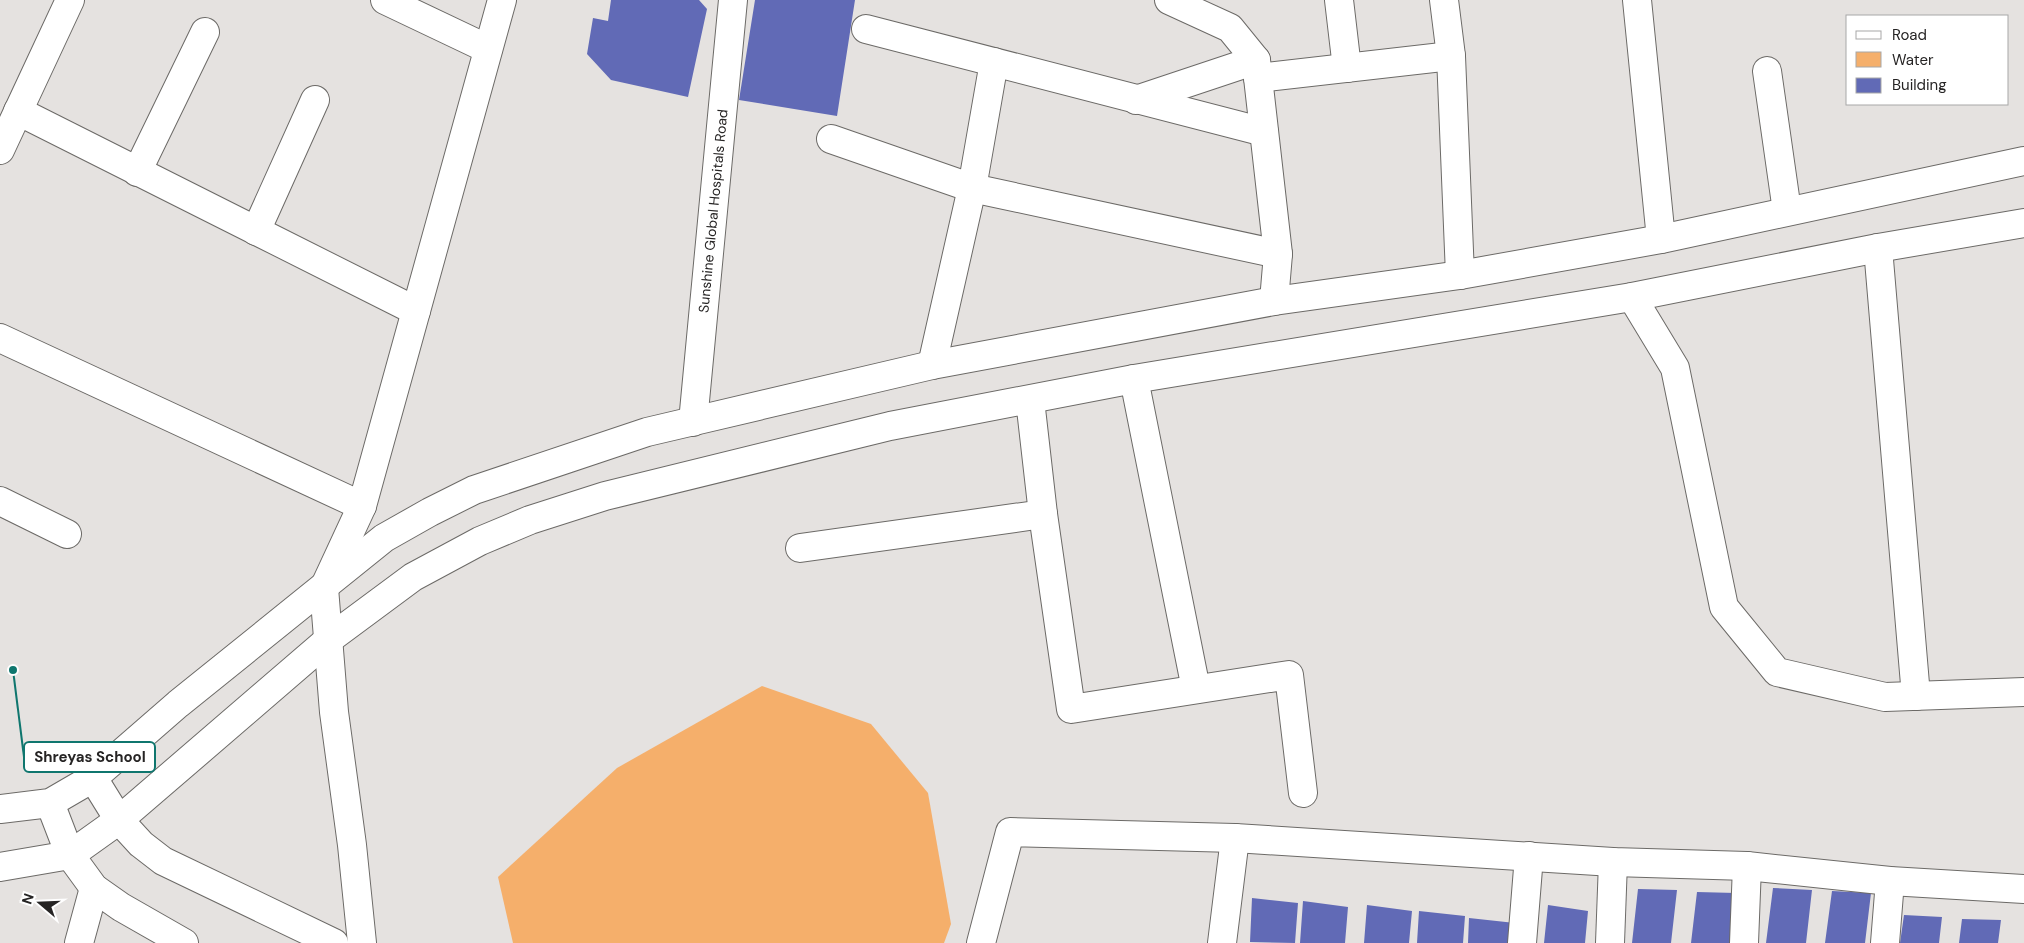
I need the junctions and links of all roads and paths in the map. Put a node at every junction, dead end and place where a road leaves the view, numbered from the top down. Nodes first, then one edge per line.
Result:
1 (70, 0) edge
2 (385, 0) edge
3 (502, 0) edge
4 (733, 0) edge
5 (1169, 0) edge
6 (1339, 0) edge
7 (1444, 0) edge
8 (1637, 0) edge
9 (866, 29) dead end
10 (205, 32) dead end
11 (488, 49) junction
12 (1451, 56) junction
13 (994, 62) junction
14 (1347, 68) junction
15 (1257, 69) junction
16 (1767, 71) dead end
17 (316, 100) dead end
18 (1136, 100) junction
19 (18, 111) junction
20 (1264, 132) junction
21 (831, 139) dead end
22 (0, 150) edge
23 (2024, 161) edge
24 (138, 172) junction
25 (972, 188) junction
26 (1787, 211) junction
27 (2024, 223) edge
28 (256, 231) junction
29 (1661, 239) junction
30 (1878, 248) junction
31 (1278, 254) junction
32 (1460, 275) junction
33 (1632, 297) junction
34 (1274, 301) junction
35 (416, 311) junction
36 (0, 338) edge
37 (932, 365) junction
38 (1134, 379) junction
39 (1030, 400) junction
40 (693, 422) junction
41 (0, 501) edge
42 (362, 506) junction
43 (1043, 514) junction
44 (67, 534) dead end
45 (800, 548) dead end
46 (324, 588) junction
47 (328, 640) junction
48 (1196, 689) junction
49 (2024, 692) edge
50 (1916, 696) junction
51 (93, 778) junction
52 (1303, 793) dead end
53 (50, 803) junction
54 (0, 809) edge
55 (119, 820) junction
56 (1235, 838) junction
57 (70, 855) junction
58 (1529, 856) junction
59 (1613, 862) junction
60 (1747, 866) junction
61 (0, 867) edge
62 (1890, 881) junction
63 (94, 888) junction
64 (2024, 889) edge
65 (79, 943) edge
66 (184, 943) edge
67 (334, 943) edge
68 (362, 943) edge
69 (981, 943) edge
70 (1222, 943) edge
71 (1522, 943) edge
72 (1610, 943) edge
73 (1744, 943) edge
74 (1884, 943) edge

1 - 19 main road
2 - 11 main road
3 - 11 main road
4 - 40 main road, Sunshine Global Hospitals Road
5 - 15 main road
6 - 14 main road
7 - 12 main road
8 - 29 main road
9 - 13 main road
10 - 24 main road
11 - 35 main road
12 - 14 main road
12 - 32 main road
13 - 18 main road
13 - 25 main road
14 - 15 main road
15 - 18 main road
15 - 20 main road
16 - 26 main road
17 - 28 main road
18 - 20 main road
19 - 22 main road
19 - 24 main road
20 - 31 main road
21 - 25 main road
23 - 26 main road
24 - 28 main road
25 - 31 main road
25 - 37 main road
26 - 29 main road
27 - 30 main road
28 - 35 main road
29 - 32 main road
30 - 33 main road
30 - 50 main road
31 - 34 main road
32 - 34 main road
33 - 38 main road
33 - 50 main road
34 - 37 main road
35 - 42 main road
36 - 42 main road
37 - 40 main road
38 - 39 main road
38 - 48 main road
39 - 43 main road
39 - 47 main road
40 - 46 main road
41 - 44 main road
42 - 46 main road
43 - 45 main road
43 - 48 main road
46 - 47 main road
46 - 51 main road
47 - 55 main road
47 - 68 main road
48 - 52 main road
49 - 50 main road
51 - 53 main road
51 - 55 main road
53 - 54 main road
53 - 57 main road
55 - 57 main road
55 - 67 main road
56 - 58 main road
56 - 69 main road
56 - 70 main road
57 - 61 main road
57 - 63 main road
58 - 59 main road
58 - 71 main road
59 - 60 main road
59 - 72 main road
60 - 62 main road
60 - 73 main road
62 - 64 main road
62 - 74 main road
63 - 65 main road
63 - 66 main road

